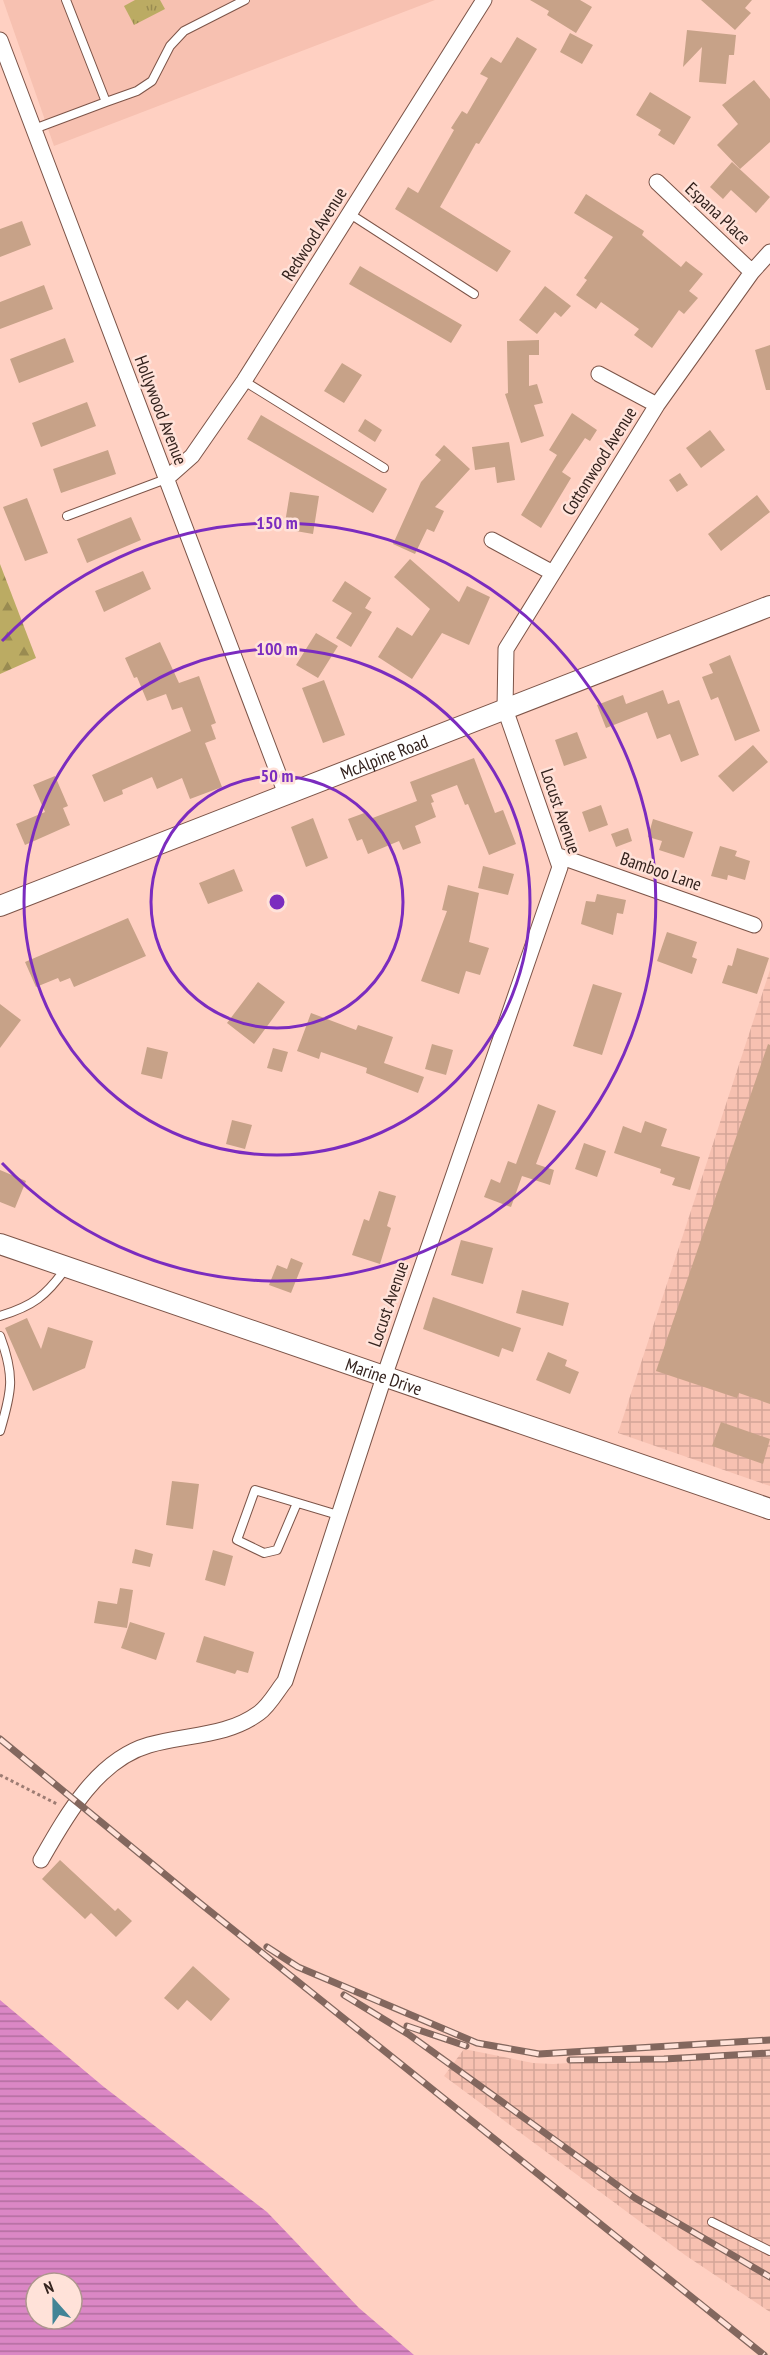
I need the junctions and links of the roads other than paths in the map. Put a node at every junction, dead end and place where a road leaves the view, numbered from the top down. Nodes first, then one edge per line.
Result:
1 (66, 0) edge
2 (245, 0) edge
3 (484, 0) edge
4 (0, 40) edge
5 (106, 102) junction
6 (34, 129) junction
7 (657, 183) dead end
8 (350, 214) junction
9 (770, 252) edge
10 (752, 272) junction
11 (474, 294) dead end
12 (599, 374) dead end
13 (244, 381) junction
14 (657, 405) junction
15 (384, 468) dead end
16 (166, 479) junction
17 (67, 516) dead end
18 (492, 540) dead end
19 (553, 573) junction
20 (770, 606) edge
21 (506, 708) junction
22 (286, 794) junction
23 (556, 855) junction
24 (0, 906) edge
25 (754, 925) dead end
26 (0, 1244) edge
27 (67, 1267) junction
28 (0, 1316) edge
29 (0, 1336) edge
30 (384, 1377) junction
31 (0, 1431) edge
32 (297, 1503) junction
33 (770, 1509) edge
34 (338, 1515) junction
35 (41, 1860) dead end
36 (712, 2222) dead end
37 (770, 2251) edge

1 - 5 lane
2 - 5 lane
3 - 8 street, Redwood Avenue
4 - 6 street, Hollywood Avenue
5 - 6 lane
6 - 16 street, Hollywood Avenue
7 - 10 street, Espana Place
8 - 11 lane
8 - 13 street, Redwood Avenue
9 - 10 street, Cottonwood Avenue
10 - 14 street, Cottonwood Avenue
12 - 14 street
13 - 15 lane
13 - 16 street, Redwood Avenue
14 - 19 street, Cottonwood Avenue
16 - 17 lane
16 - 22 street, Hollywood Avenue
18 - 19 street
19 - 21 street, Cottonwood Avenue
20 - 21 street, McAlpine Road
21 - 22 street, McAlpine Road
21 - 23 street, Locust Avenue
22 - 24 street, McAlpine Road
23 - 25 street, Bamboo Lane
23 - 30 street, Locust Avenue
26 - 27 street, Marine Drive
27 - 28 lane
27 - 30 street, Marine Drive
29 - 31 lane
30 - 33 street, Marine Drive
30 - 34 street, Locust Avenue
32 - 32 lane
32 - 34 lane
34 - 35 street, Locust Avenue
36 - 37 lane

